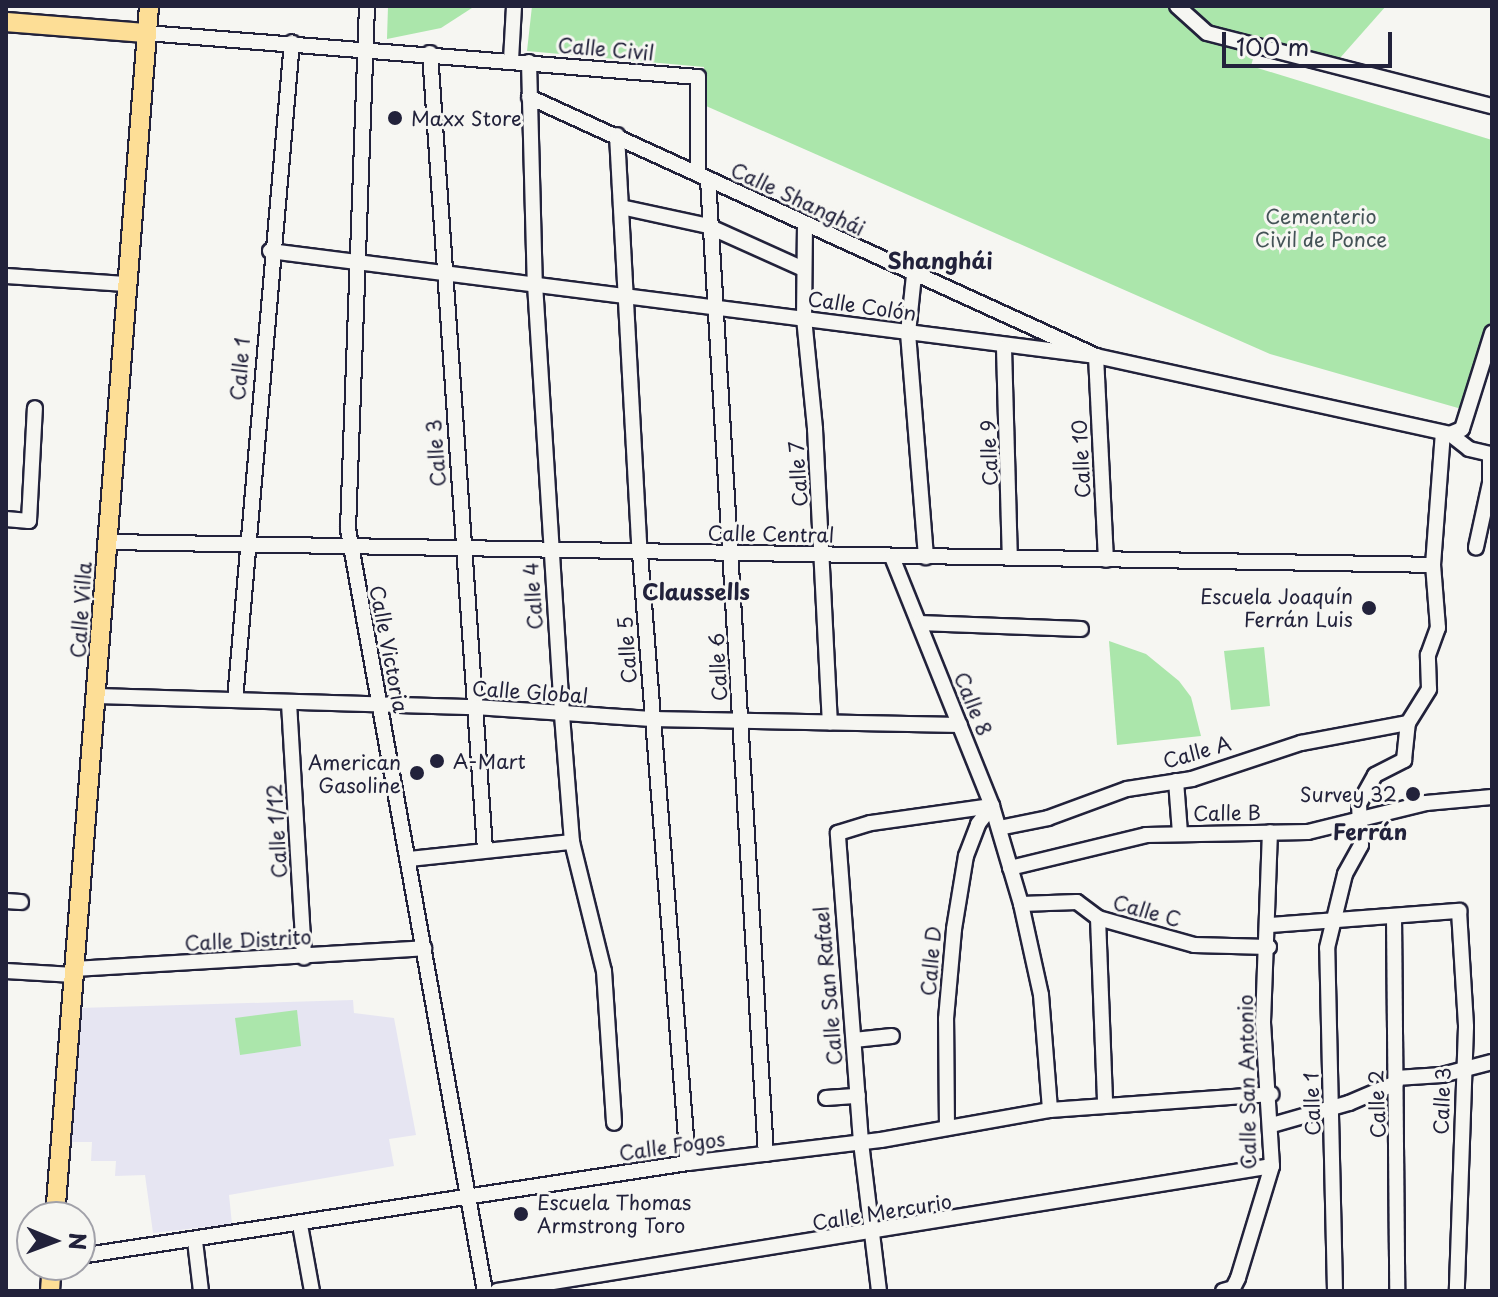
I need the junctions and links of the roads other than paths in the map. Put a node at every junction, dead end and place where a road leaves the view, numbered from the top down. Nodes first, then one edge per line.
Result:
1 (149, 6) edge
2 (367, 6) edge
3 (514, 6) edge
4 (1177, 6) edge
5 (6, 22) edge
6 (146, 33) junction
7 (292, 42) junction
8 (364, 49) junction
9 (430, 53) junction
10 (511, 60) junction
11 (529, 62) junction
12 (698, 77) joint
13 (529, 97) junction
14 (1492, 106) edge
15 (617, 135) junction
16 (703, 176) junction
17 (621, 207) junction
18 (805, 224) junction
19 (708, 226) junction
20 (270, 251) junction
21 (354, 262) junction
22 (801, 268) junction
23 (444, 274) junction
24 (914, 275) junction
25 (6, 276) edge
26 (126, 284) junction
27 (535, 284) junction
28 (627, 298) junction
29 (717, 307) junction
30 (804, 318) junction
31 (908, 333) junction
32 (1492, 333) edge
33 (1004, 348) junction
34 (1096, 356) junction
35 (35, 408) dead end
36 (1447, 434) junction
37 (6, 519) edge
38 (108, 542) junction
39 (245, 545) junction
40 (349, 546) junction
41 (1476, 547) dead end
42 (462, 549) junction
43 (549, 552) junction
44 (640, 553) junction
45 (733, 553) junction
46 (823, 553) junction
47 (892, 557) junction
48 (926, 557) junction
49 (1010, 557) junction
50 (1106, 560) junction
51 (1433, 565) junction
52 (919, 623) junction
53 (1081, 629) dead end
54 (97, 696) junction
55 (235, 700) junction
56 (289, 703) junction
57 (379, 705) junction
58 (475, 707) junction
59 (562, 715) junction
60 (652, 719) junction
61 (741, 722) junction
62 (830, 723) junction
63 (1408, 723) junction
64 (960, 725) junction
65 (1176, 781) junction
66 (1492, 797) edge
67 (992, 806) junction
68 (1359, 821) junction
69 (999, 828) junction
70 (1270, 832) junction
71 (1180, 833) junction
72 (572, 842) junction
73 (485, 849) junction
74 (409, 859) junction
75 (1010, 868) junction
76 (1019, 899) junction
77 (1394, 916) junction
78 (1335, 917) junction
79 (1098, 918) junction
80 (1271, 925) junction
81 (1269, 947) junction
82 (424, 948) junction
83 (304, 958) junction
84 (6, 971) edge
85 (74, 972) junction
86 (892, 1036) dead end
87 (854, 1040) junction
88 (1492, 1062) edge
89 (1462, 1067) junction
90 (1396, 1080) junction
91 (1271, 1094) junction
92 (858, 1096) junction
93 (826, 1098) dead end
94 (1105, 1103) junction
95 (1333, 1107) junction
96 (1050, 1110) junction
97 (614, 1123) dead end
98 (1272, 1125) junction
99 (947, 1128) junction
100 (861, 1142) junction
101 (766, 1154) junction
102 (688, 1163) junction
103 (1272, 1166) junction
104 (471, 1198) junction
105 (56, 1201) edge
106 (300, 1225) junction
107 (873, 1234) junction
108 (195, 1241) junction
109 (96, 1254) edge
110 (201, 1291) edge
111 (312, 1291) edge
112 (485, 1291) edge
113 (497, 1291) edge
114 (879, 1291) edge
115 (1223, 1291) edge
116 (1335, 1291) edge
117 (1397, 1291) edge
118 (1457, 1291) edge

1 - 6 main road, Calle Villa
2 - 8 street, Calle Victoria
3 - 10 street
4 - 14 street
5 - 6 main road
6 - 7 street, Calle Civil
6 - 26 main road, Calle Villa
7 - 8 street, Calle Civil
7 - 20 street, Calle 1
8 - 9 street, Calle Civil
8 - 21 street, Calle Victoria
9 - 10 street, Calle Civil
9 - 23 street, Calle 3
10 - 11 street, Calle Civil
11 - 12 street, Calle Civil
11 - 13 street, Calle 4
12 - 16 street, Calle 6
13 - 15 street, Calle Shanghái
13 - 27 street, Calle 4
15 - 16 street, Calle Shanghái
15 - 17 street, Calle 5
16 - 18 street, Calle Shanghái
16 - 19 street, Calle 6
17 - 19 street
17 - 28 street, Calle 5
18 - 22 street, Calle 7
18 - 24 street, Calle Shanghái
19 - 22 street
19 - 29 street, Calle 6
20 - 21 street, Calle Colón
20 - 39 street, Calle 1
21 - 23 street, Calle Colón
21 - 40 street, Calle Victoria
22 - 30 street, Calle 7
23 - 27 street, Calle Colón
23 - 42 street, Calle 3
24 - 31 street
24 - 34 street, Calle Shanghái
25 - 26 street
26 - 38 main road, Calle Villa
27 - 28 street, Calle Colón
27 - 43 street, Calle 4
28 - 29 street, Calle Colón
28 - 44 street, Calle 5
29 - 30 street, Calle Colón
29 - 45 street, Calle 6
30 - 31 street, Calle Colón
30 - 46 street, Calle 7
31 - 33 street, Calle Colón
31 - 48 street
32 - 36 street
33 - 34 street, Calle Colón
33 - 49 street, Calle 9
34 - 36 street, Calle Colón
34 - 50 street, Calle 10
35 - 37 street
36 - 41 street, Calle Colón
36 - 51 street
38 - 39 street, Calle Central
38 - 54 main road, Calle Villa
39 - 40 street, Calle Central
39 - 55 street, Calle 1
40 - 42 street, Calle Central
40 - 57 street, Calle Victoria
42 - 43 street, Calle Central
42 - 58 street, Calle 3
43 - 44 street, Calle Central
43 - 59 street, Calle 4
44 - 45 street, Calle Central
44 - 60 street, Calle 5
45 - 46 street, Calle Central
45 - 61 street, Calle 6
46 - 47 street, Calle Central
46 - 62 street, Calle 7
47 - 48 street, Calle Central
47 - 52 street, Calle 8
48 - 49 street, Calle Central
49 - 50 street, Calle Central
50 - 51 street, Calle Central
51 - 63 street
52 - 53 street
52 - 64 street, Calle 8
54 - 55 street, Calle Global
54 - 85 main road, Calle Villa
55 - 56 street, Calle Global
56 - 57 street, Calle Global
56 - 83 street, Calle 1/12
57 - 58 street, Calle Global
57 - 74 street, Calle Victoria
58 - 59 street, Calle Global
58 - 73 street, Calle 3
59 - 60 street, Calle Global
59 - 72 street, Calle 4
60 - 61 street, Calle Global
60 - 102 street, Calle 5
61 - 62 street, Calle Global
61 - 101 street, Calle 6
62 - 64 street, Calle Global
63 - 65 street, Calle A
63 - 68 street, Calle 1
64 - 67 street, Calle 8
65 - 69 street, Calle A
65 - 71 street
66 - 68 street, Calle B
67 - 69 street, Calle 8
67 - 87 street, Calle San Rafael
67 - 99 street, Calle D
68 - 70 street, Calle B
68 - 78 street, Calle 1
69 - 75 street, Calle 8
70 - 71 street, Calle B
70 - 80 street, Calle San Antonio
71 - 75 street, Calle B
72 - 73 street
72 - 97 street, Calle 4
73 - 74 street
74 - 82 street, Calle Victoria
75 - 76 street, Calle 8
76 - 79 street, Calle C
76 - 96 street
77 - 78 street
77 - 89 street, Calle 3
77 - 90 street, Calle 2
78 - 80 street
78 - 95 street, Calle 1
79 - 81 street, Calle C
79 - 94 street
80 - 81 street, Calle San Antonio
81 - 91 street, Calle San Antonio
82 - 83 street, Calle Distrito
82 - 104 street, Calle Victoria
83 - 85 street, Calle Distrito
84 - 85 street, Calle Distrito
85 - 105 main road, Calle Villa
86 - 87 street
87 - 92 street, Calle San Rafael
88 - 89 street
89 - 90 street
89 - 118 street, Calle 3
90 - 95 street
90 - 117 street, Calle 2
91 - 94 street, Calle Fogos
91 - 98 street, Calle San Antonio
92 - 93 street
92 - 100 street, Calle San Rafael
94 - 96 street, Calle Fogos
95 - 98 street
95 - 116 street, Calle 1
96 - 99 street, Calle Fogos
98 - 103 street, Calle San Antonio
99 - 100 street, Calle Fogos
100 - 101 street, Calle Fogos
100 - 107 street, Calle San Rafael
101 - 102 street, Calle Fogos
102 - 104 street, Calle Fogos
103 - 107 street, Calle Mercurio
103 - 115 street, Calle San Antonio
104 - 106 street, Calle Fogos
104 - 112 street, Calle Victoria
106 - 108 street, Calle Fogos
106 - 111 street
107 - 113 street, Calle Mercurio
107 - 114 street, Calle San Rafael
108 - 109 street, Calle Fogos
108 - 110 street

